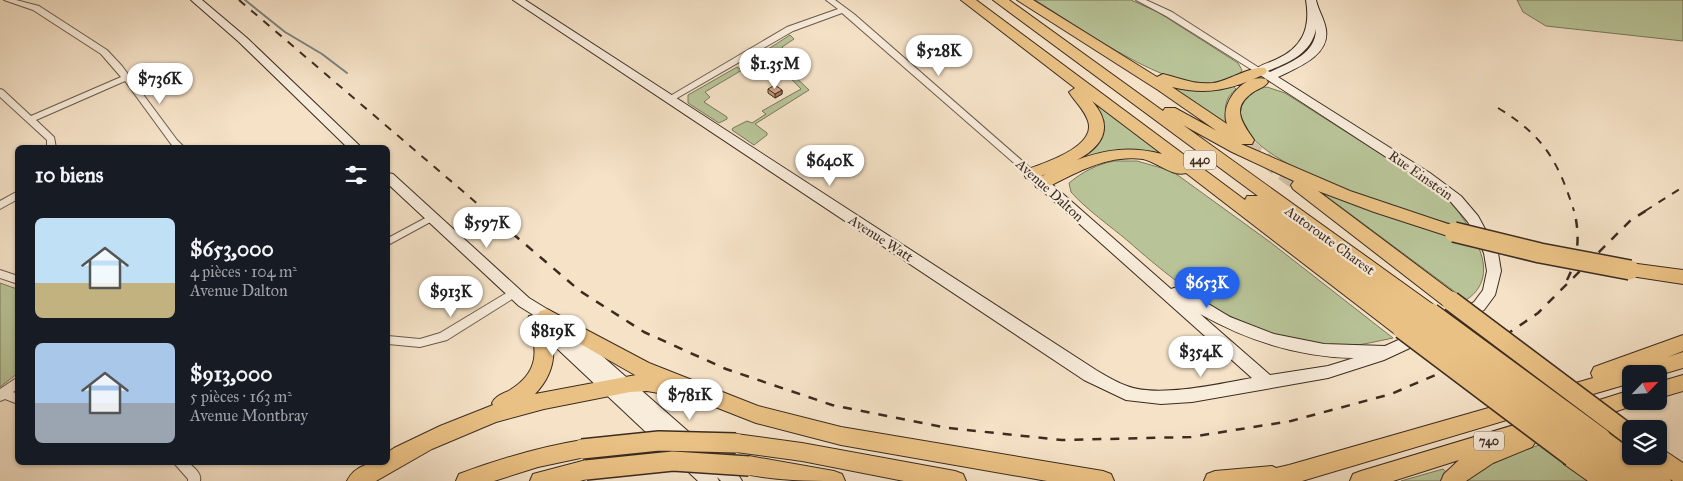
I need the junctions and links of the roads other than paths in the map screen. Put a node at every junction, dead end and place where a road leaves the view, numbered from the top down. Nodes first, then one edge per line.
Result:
1 (8, 0) edge
2 (196, 0) edge
3 (518, 0) edge
4 (830, 0) edge
5 (968, 0) edge
6 (984, 0) edge
7 (1000, 0) edge
8 (1007, 0) edge
9 (1024, 0) edge
10 (1140, 0) edge
11 (1311, 0) edge
12 (843, 10) junction
13 (989, 16) junction
14 (1077, 33) junction
15 (1265, 74) junction
16 (125, 78) junction
17 (0, 92) edge
18 (669, 99) junction
19 (31, 119) junction
20 (52, 145) edge
21 (178, 145) edge
22 (353, 145) edge
23 (1037, 178) junction
24 (390, 179) edge
25 (1299, 185) tunnel mouth
26 (15, 196) edge
27 (0, 206) edge
28 (431, 218) junction
29 (390, 241) edge
30 (1290, 244) junction
31 (1125, 257) junction
32 (0, 274) edge
33 (1683, 277) edge
34 (15, 279) edge
35 (518, 297) junction
36 (542, 318) junction
37 (1416, 321) junction
38 (390, 340) edge
39 (1683, 342) edge
40 (1393, 351) junction
41 (1683, 360) edge
42 (1667, 365) edge
43 (1622, 378) edge
44 (1683, 382) edge
45 (1268, 383) junction
46 (15, 384) edge
47 (618, 387) junction
48 (1668, 387) edge
49 (2, 395) edge
50 (15, 398) edge
51 (1622, 401) edge
52 (1622, 401) edge
53 (729, 405) junction
54 (1491, 416) junction
55 (1622, 429) edge
56 (1587, 447) junction
57 (396, 457) junction
58 (390, 461) edge
59 (1667, 463) edge
60 (182, 465) edge
61 (383, 465) edge
62 (1290, 474) junction
63 (1683, 476) edge
64 (194, 481) edge
65 (358, 481) edge
66 (466, 481) edge
67 (541, 481) edge
68 (710, 481) edge
69 (733, 481) edge
70 (834, 481) edge
71 (955, 481) edge
72 (1103, 481) edge
73 (1215, 481) edge
74 (1260, 481) edge
75 (1361, 481) edge
76 (1452, 481) edge
77 (1603, 481) edge
78 (1632, 481) edge
79 (1660, 481) edge

1 - 16 street
2 - 22 street
3 - 18 street, Avenue Watt
4 - 12 street, Avenue Dalton
5 - 13 highway
6 - 37 highway, Autoroute Charest / 440
7 - 37 highway, Autoroute Charest / 440
8 - 33 highway, bridge
9 - 14 highway
10 - 15 street, Rue Einstein
11 - 15 street
12 - 18 street
12 - 23 street, Avenue Dalton
13 - 23 highway
13 - 30 highway
14 - 15 highway
14 - 15 highway
15 - 40 street, Rue Einstein
16 - 19 street
16 - 21 street
17 - 19 street
18 - 45 street, Avenue Watt
19 - 20 street
23 - 30 highway
23 - 31 street, Avenue Dalton
24 - 28 street
25 - 55 highway, bridge
26 - 27 street
28 - 29 street
28 - 35 street
30 - 37 highway
31 - 40 street
31 - 45 street, Avenue Dalton
32 - 34 street
35 - 36 street
35 - 38 street
36 - 47 street
36 - 53 highway
36 - 57 highway
37 - 56 highway, bridge
37 - 56 highway, Autoroute Charest / 440, bridge
39 - 54 highway
40 - 45 street, Rue Einstein
41 - 42 highway
43 - 54 highway, 740
44 - 48 highway
46 - 49 street
47 - 53 highway
47 - 57 highway
47 - 68 street
47 - 69 street
49 - 50 street
51 - 75 highway, 740
52 - 76 highway
53 - 72 highway
54 - 62 highway, 740
56 - 77 highway
56 - 78 highway, Autoroute Charest / 440
56 - 79 highway, Autoroute Charest / 440
57 - 58 highway
59 - 63 highway
60 - 64 street
61 - 65 highway
62 - 73 highway
62 - 74 highway, 740
66 - 71 highway, bridge
67 - 70 highway, bridge

